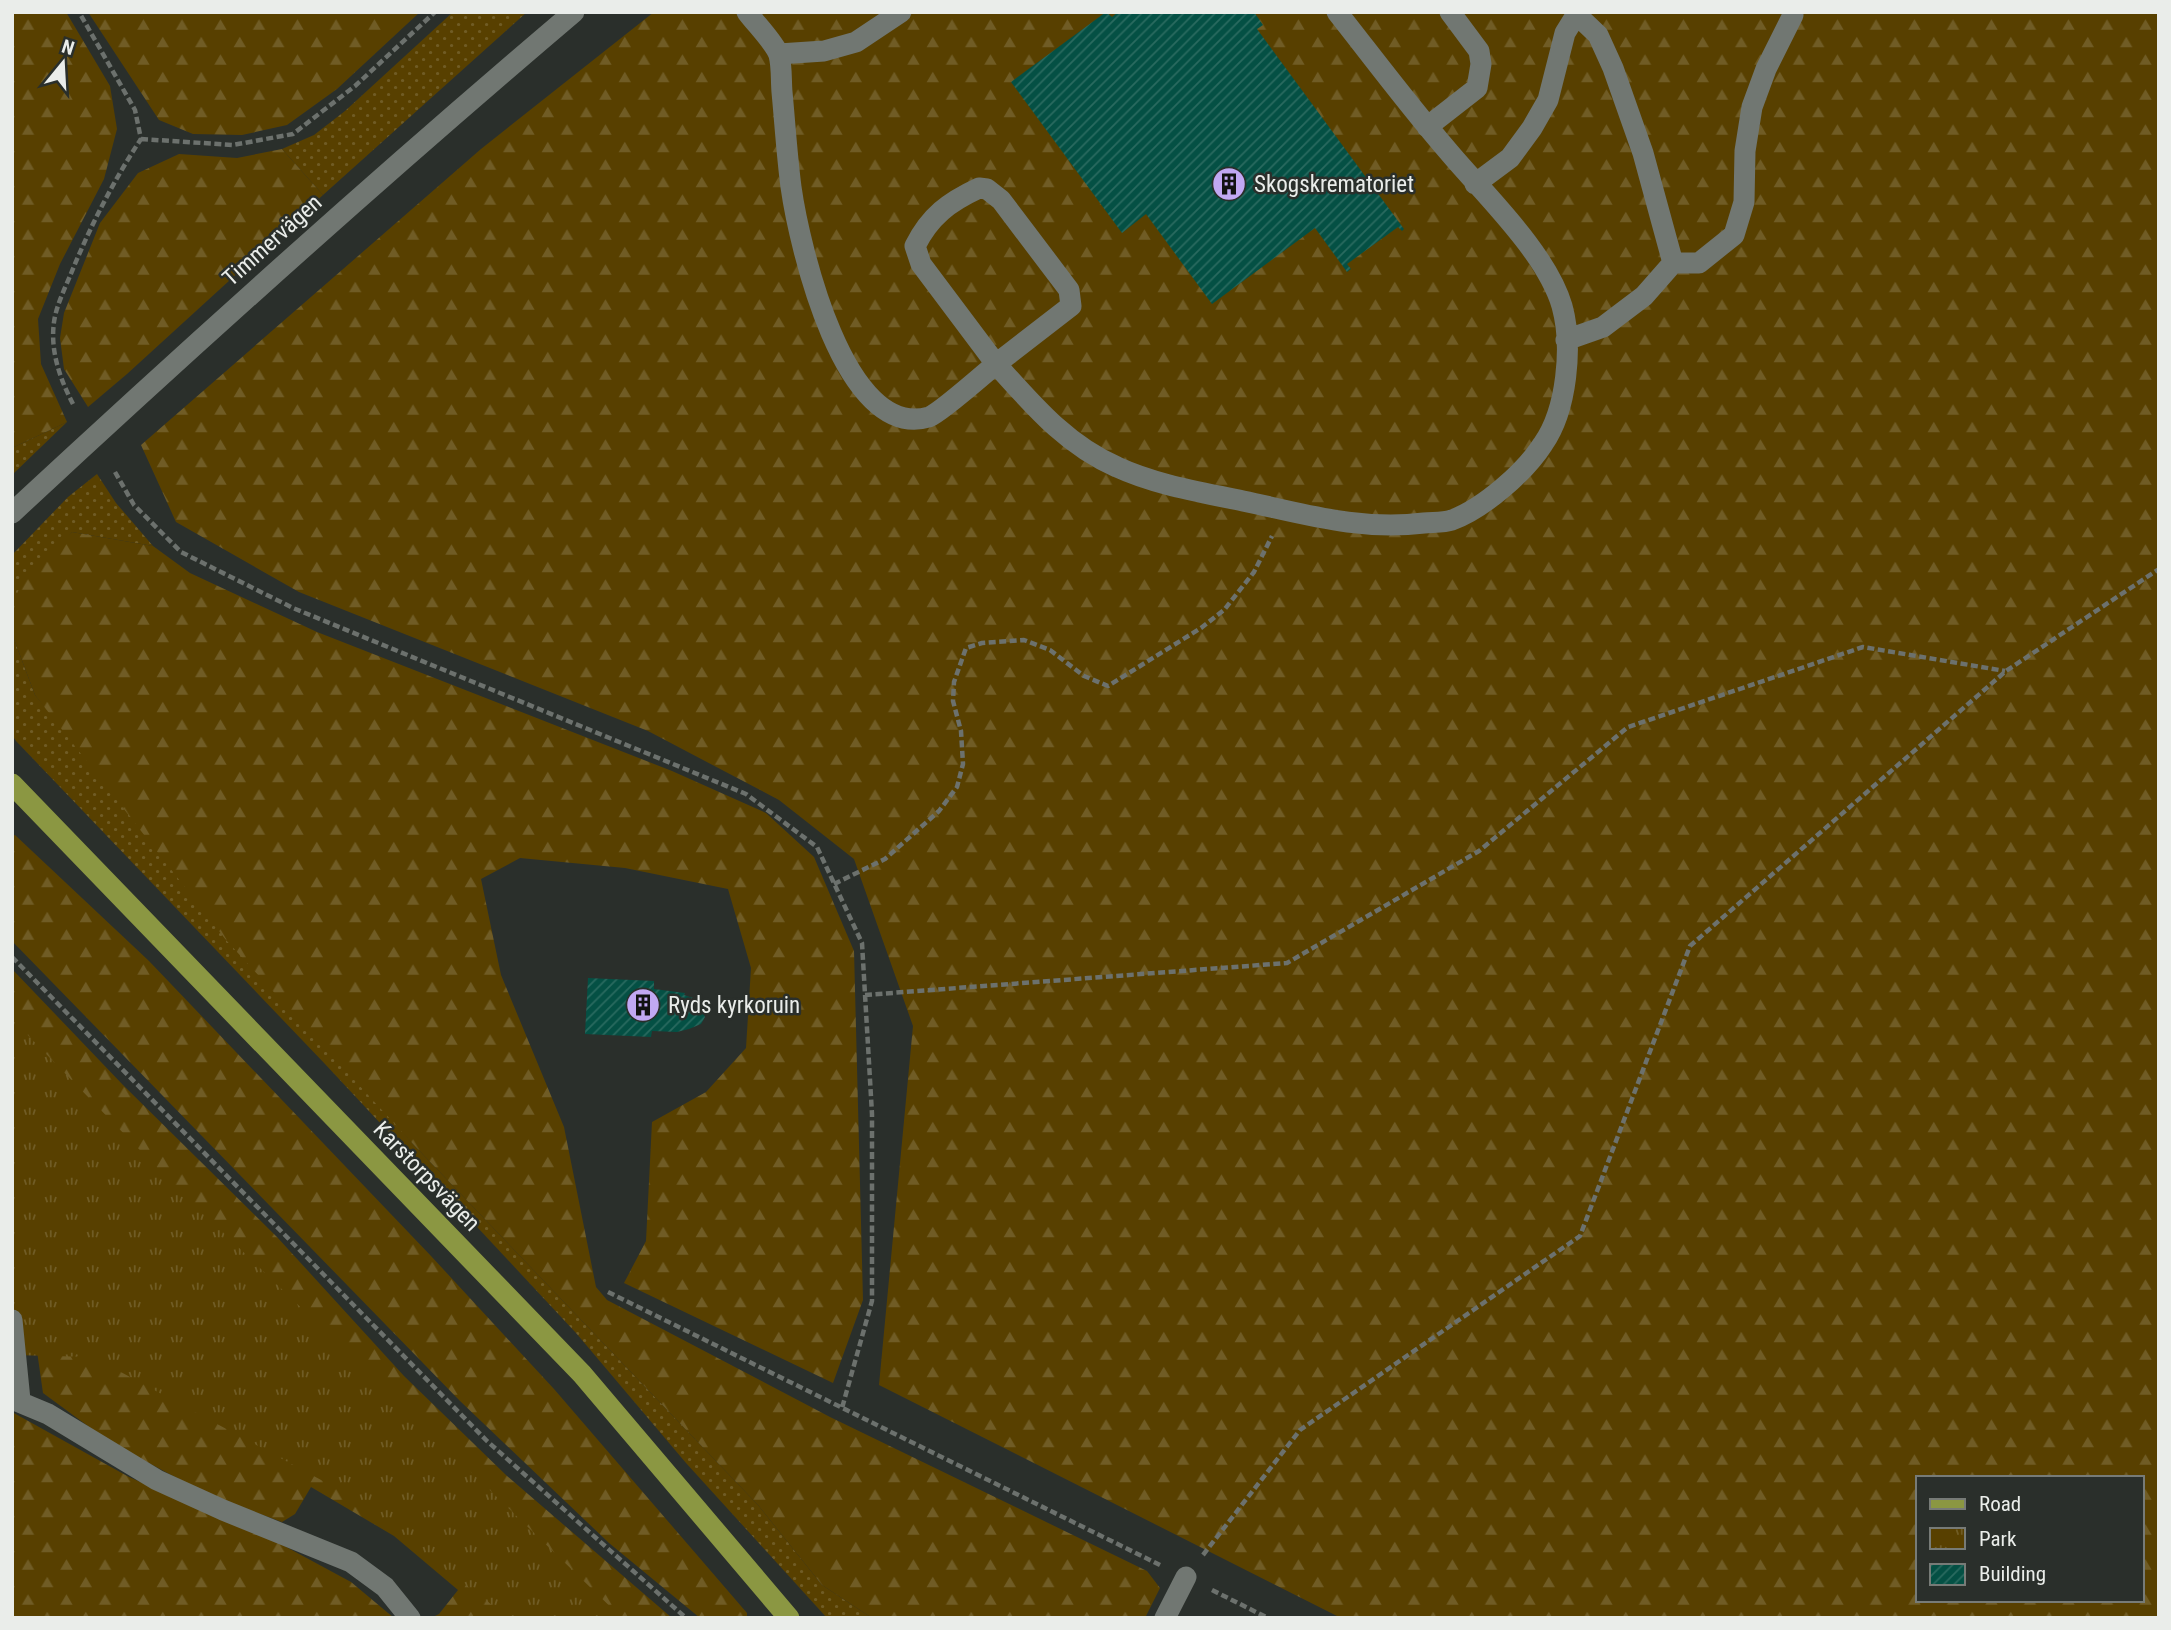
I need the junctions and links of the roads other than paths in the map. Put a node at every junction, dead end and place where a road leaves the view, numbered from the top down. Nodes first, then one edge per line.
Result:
1 (574, 12) edge
2 (747, 12) edge
3 (901, 12) edge
4 (1337, 12) edge
5 (1450, 12) edge
6 (1577, 13) edge
7 (1792, 13) edge
8 (779, 54) junction
9 (1427, 127) junction
10 (1475, 184) junction
11 (1673, 263) junction
12 (1566, 340) junction
13 (996, 364) junction
14 (12, 513) edge
15 (12, 785) edge
16 (12, 1320) edge
17 (16, 1400) edge
18 (1186, 1577) road end
19 (410, 1618) edge
20 (789, 1618) edge
21 (1165, 1618) edge

1 - 14 street, Timmervägen
2 - 8 street
3 - 8 street
4 - 9 street
5 - 9 street
6 - 10 street
6 - 11 street
7 - 11 street
8 - 13 street
9 - 10 street
10 - 12 street
11 - 12 street
12 - 13 street
13 - 13 street
15 - 20 main road, Karstorpsvägen
16 - 17 street
17 - 19 street
18 - 21 street

